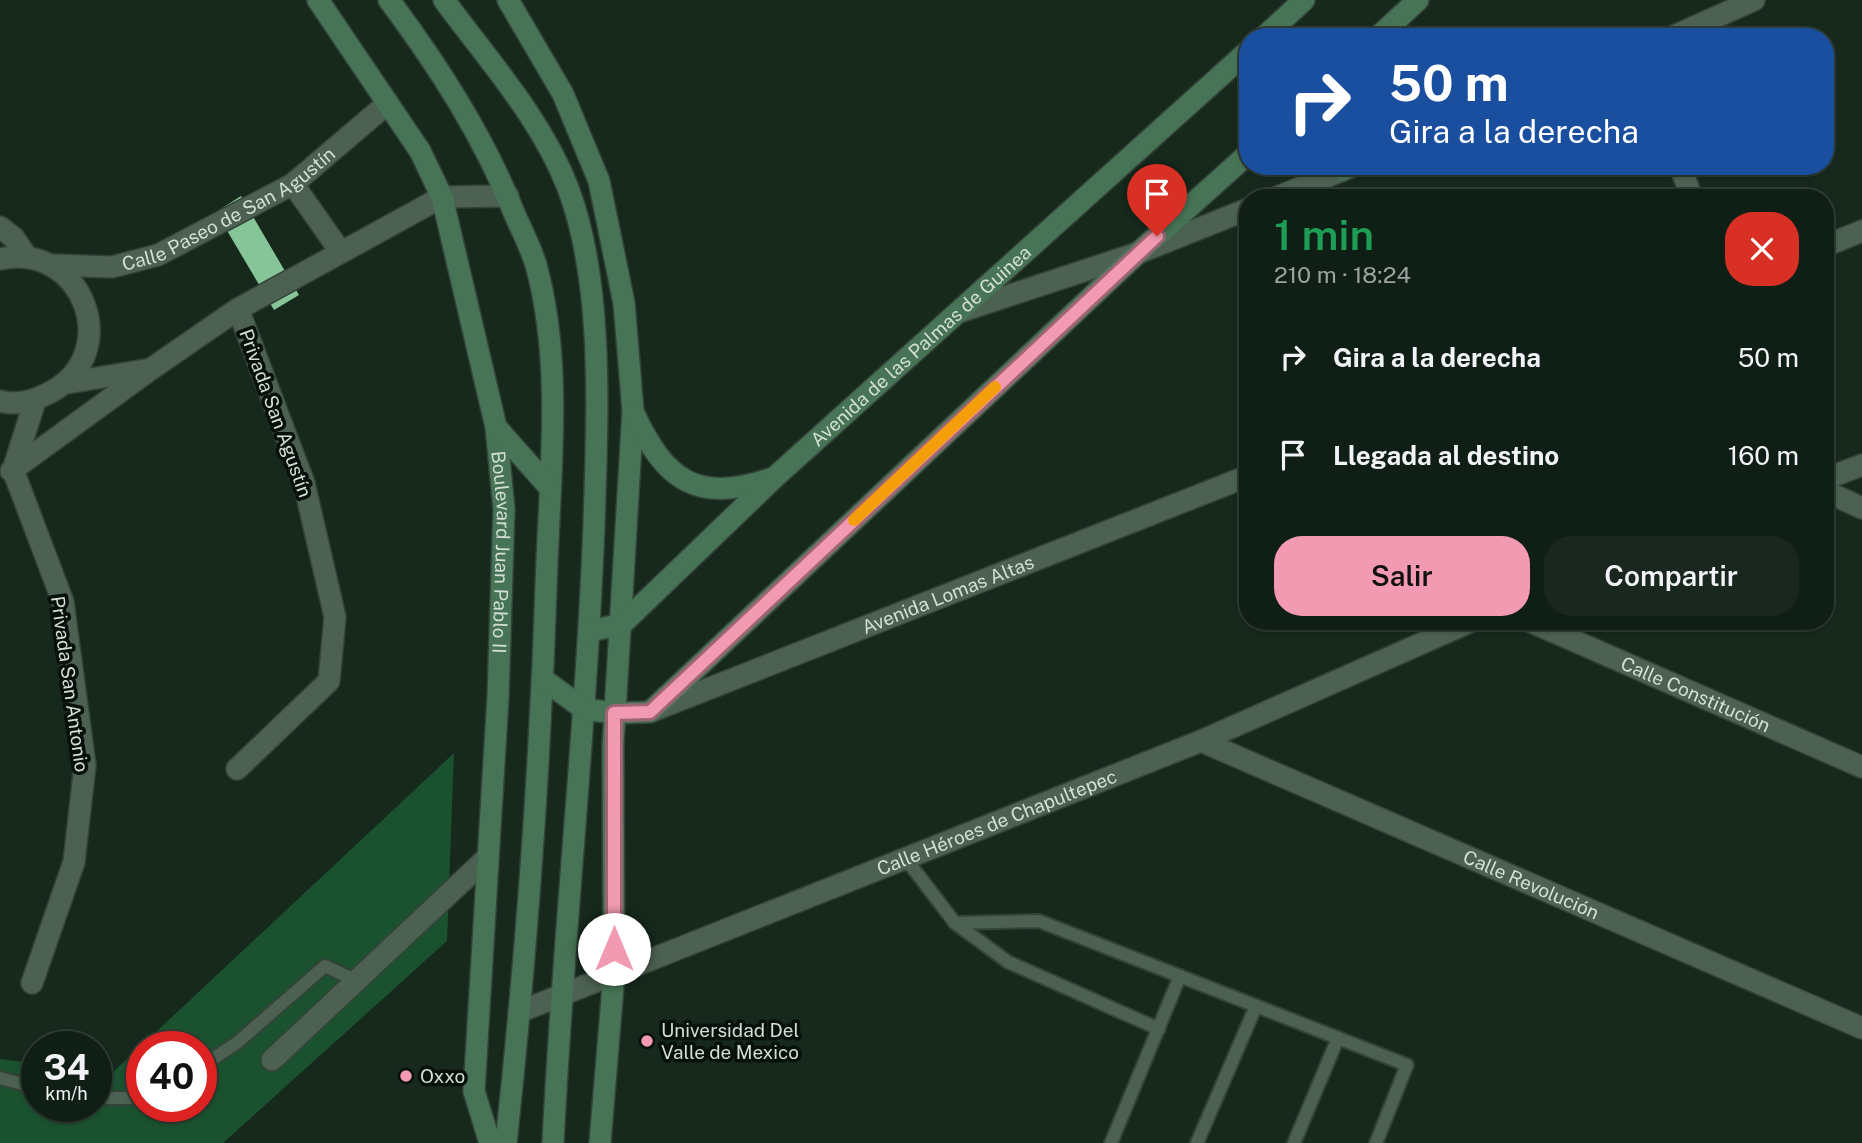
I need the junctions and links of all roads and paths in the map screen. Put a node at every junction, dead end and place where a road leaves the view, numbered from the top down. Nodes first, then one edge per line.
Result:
1 (318, 0) edge
2 (389, 0) edge
3 (444, 0) edge
4 (508, 0) edge
5 (1304, 0) edge
6 (1418, 0) edge
7 (1754, 0) edge
8 (1274, 28) edge
9 (1388, 28) edge
10 (1692, 28) edge
11 (1239, 59) edge
12 (388, 103) junction
13 (1239, 162) edge
14 (1328, 175) edge
15 (293, 184) junction
16 (1296, 189) edge
17 (508, 196) junction
18 (442, 197) junction
19 (1239, 213) edge
20 (0, 227) edge
21 (1862, 231) edge
22 (1834, 242) edge
23 (340, 251) junction
24 (1138, 253) junction
25 (27, 257) junction
26 (0, 259) edge
27 (51, 265) junction
28 (238, 309) junction
29 (962, 311) junction
30 (151, 369) junction
31 (67, 383) junction
32 (0, 401) edge
33 (35, 401) junction
34 (633, 411) junction
35 (496, 427) junction
36 (1862, 465) edge
37 (6, 473) edge
38 (1834, 476) edge
39 (775, 477) junction
40 (1239, 480) edge
41 (550, 488) junction
42 (1834, 495) edge
43 (1862, 508) edge
44 (622, 624) junction
45 (1452, 630) edge
46 (1550, 630) edge
47 (590, 631) junction
48 (544, 680) junction
49 (584, 709) junction
50 (650, 712) junction
51 (614, 713) junction
52 (1201, 741) junction
53 (1862, 767) edge
54 (237, 769) dead end
55 (488, 857) junction
56 (906, 859) junction
57 (954, 923) junction
58 (614, 974) junction
59 (1180, 976) junction
60 (357, 981) junction
61 (32, 983) dead end
62 (560, 998) junction
63 (1256, 1006) junction
64 (519, 1012) junction
65 (1159, 1028) junction
66 (1862, 1028) edge
67 (1338, 1038) junction
68 (217, 1056) edge
69 (272, 1060) dead end
70 (0, 1078) edge
71 (21, 1083) edge
72 (490, 1143) edge
73 (506, 1143) edge
74 (553, 1143) edge
75 (600, 1143) edge
76 (1111, 1143) edge
77 (1197, 1143) edge
78 (1294, 1143) edge
79 (1376, 1143) edge

1 - 12 street, Boulevard Juan Pablo II
2 - 17 street
3 - 47 street
4 - 34 street
5 - 8 street
6 - 9 street
7 - 10 street
11 - 29 street, Avenida de las Palmas de Guinea
12 - 15 street, Calle Paseo de San Agustín
12 - 18 street, Boulevard Juan Pablo II
13 - 24 street
14 - 16 street
15 - 23 street
15 - 27 street, Calle Paseo de San Agustín
17 - 18 street
17 - 41 street
18 - 23 street
18 - 35 street, Boulevard Juan Pablo II
19 - 24 street
20 - 25 street
21 - 22 street
23 - 28 street
24 - 29 street
24 - 50 street
25 - 26 street
25 - 27 street
27 - 31 street
28 - 30 street
28 - 54 street, Privada San Agustín
29 - 39 street, Avenida de las Palmas de Guinea
30 - 31 street
30 - 37 street
31 - 33 street
32 - 33 street
33 - 37 street
34 - 39 street
34 - 44 street
35 - 41 street
35 - 55 street, Boulevard Juan Pablo II
36 - 38 street
37 - 61 street, Privada San Antonio
39 - 44 street, Avenida de las Palmas de Guinea
40 - 50 street, Avenida Lomas Altas
41 - 48 street
42 - 43 street
44 - 47 street
44 - 51 street
45 - 52 street, Calle Héroes de Chapultepec
46 - 53 street, Calle Constitución
47 - 49 street
48 - 49 street
48 - 64 street
49 - 51 street
49 - 62 street
50 - 51 street
51 - 58 street
52 - 56 street, Calle Héroes de Chapultepec
52 - 66 street, Calle Revolución
55 - 60 street
55 - 72 street, Boulevard Juan Pablo II
56 - 57 lane
56 - 58 street, Calle Héroes de Chapultepec
57 - 59 lane
57 - 65 lane
58 - 62 street, Calle Héroes de Chapultepec
58 - 75 street
59 - 63 lane
59 - 65 lane
60 - 68 lane
60 - 69 street
62 - 64 street, Calle Héroes de Chapultepec
62 - 74 street
63 - 67 lane
63 - 77 lane
64 - 73 street
65 - 76 lane
67 - 78 lane
67 - 79 lane
70 - 71 lane

